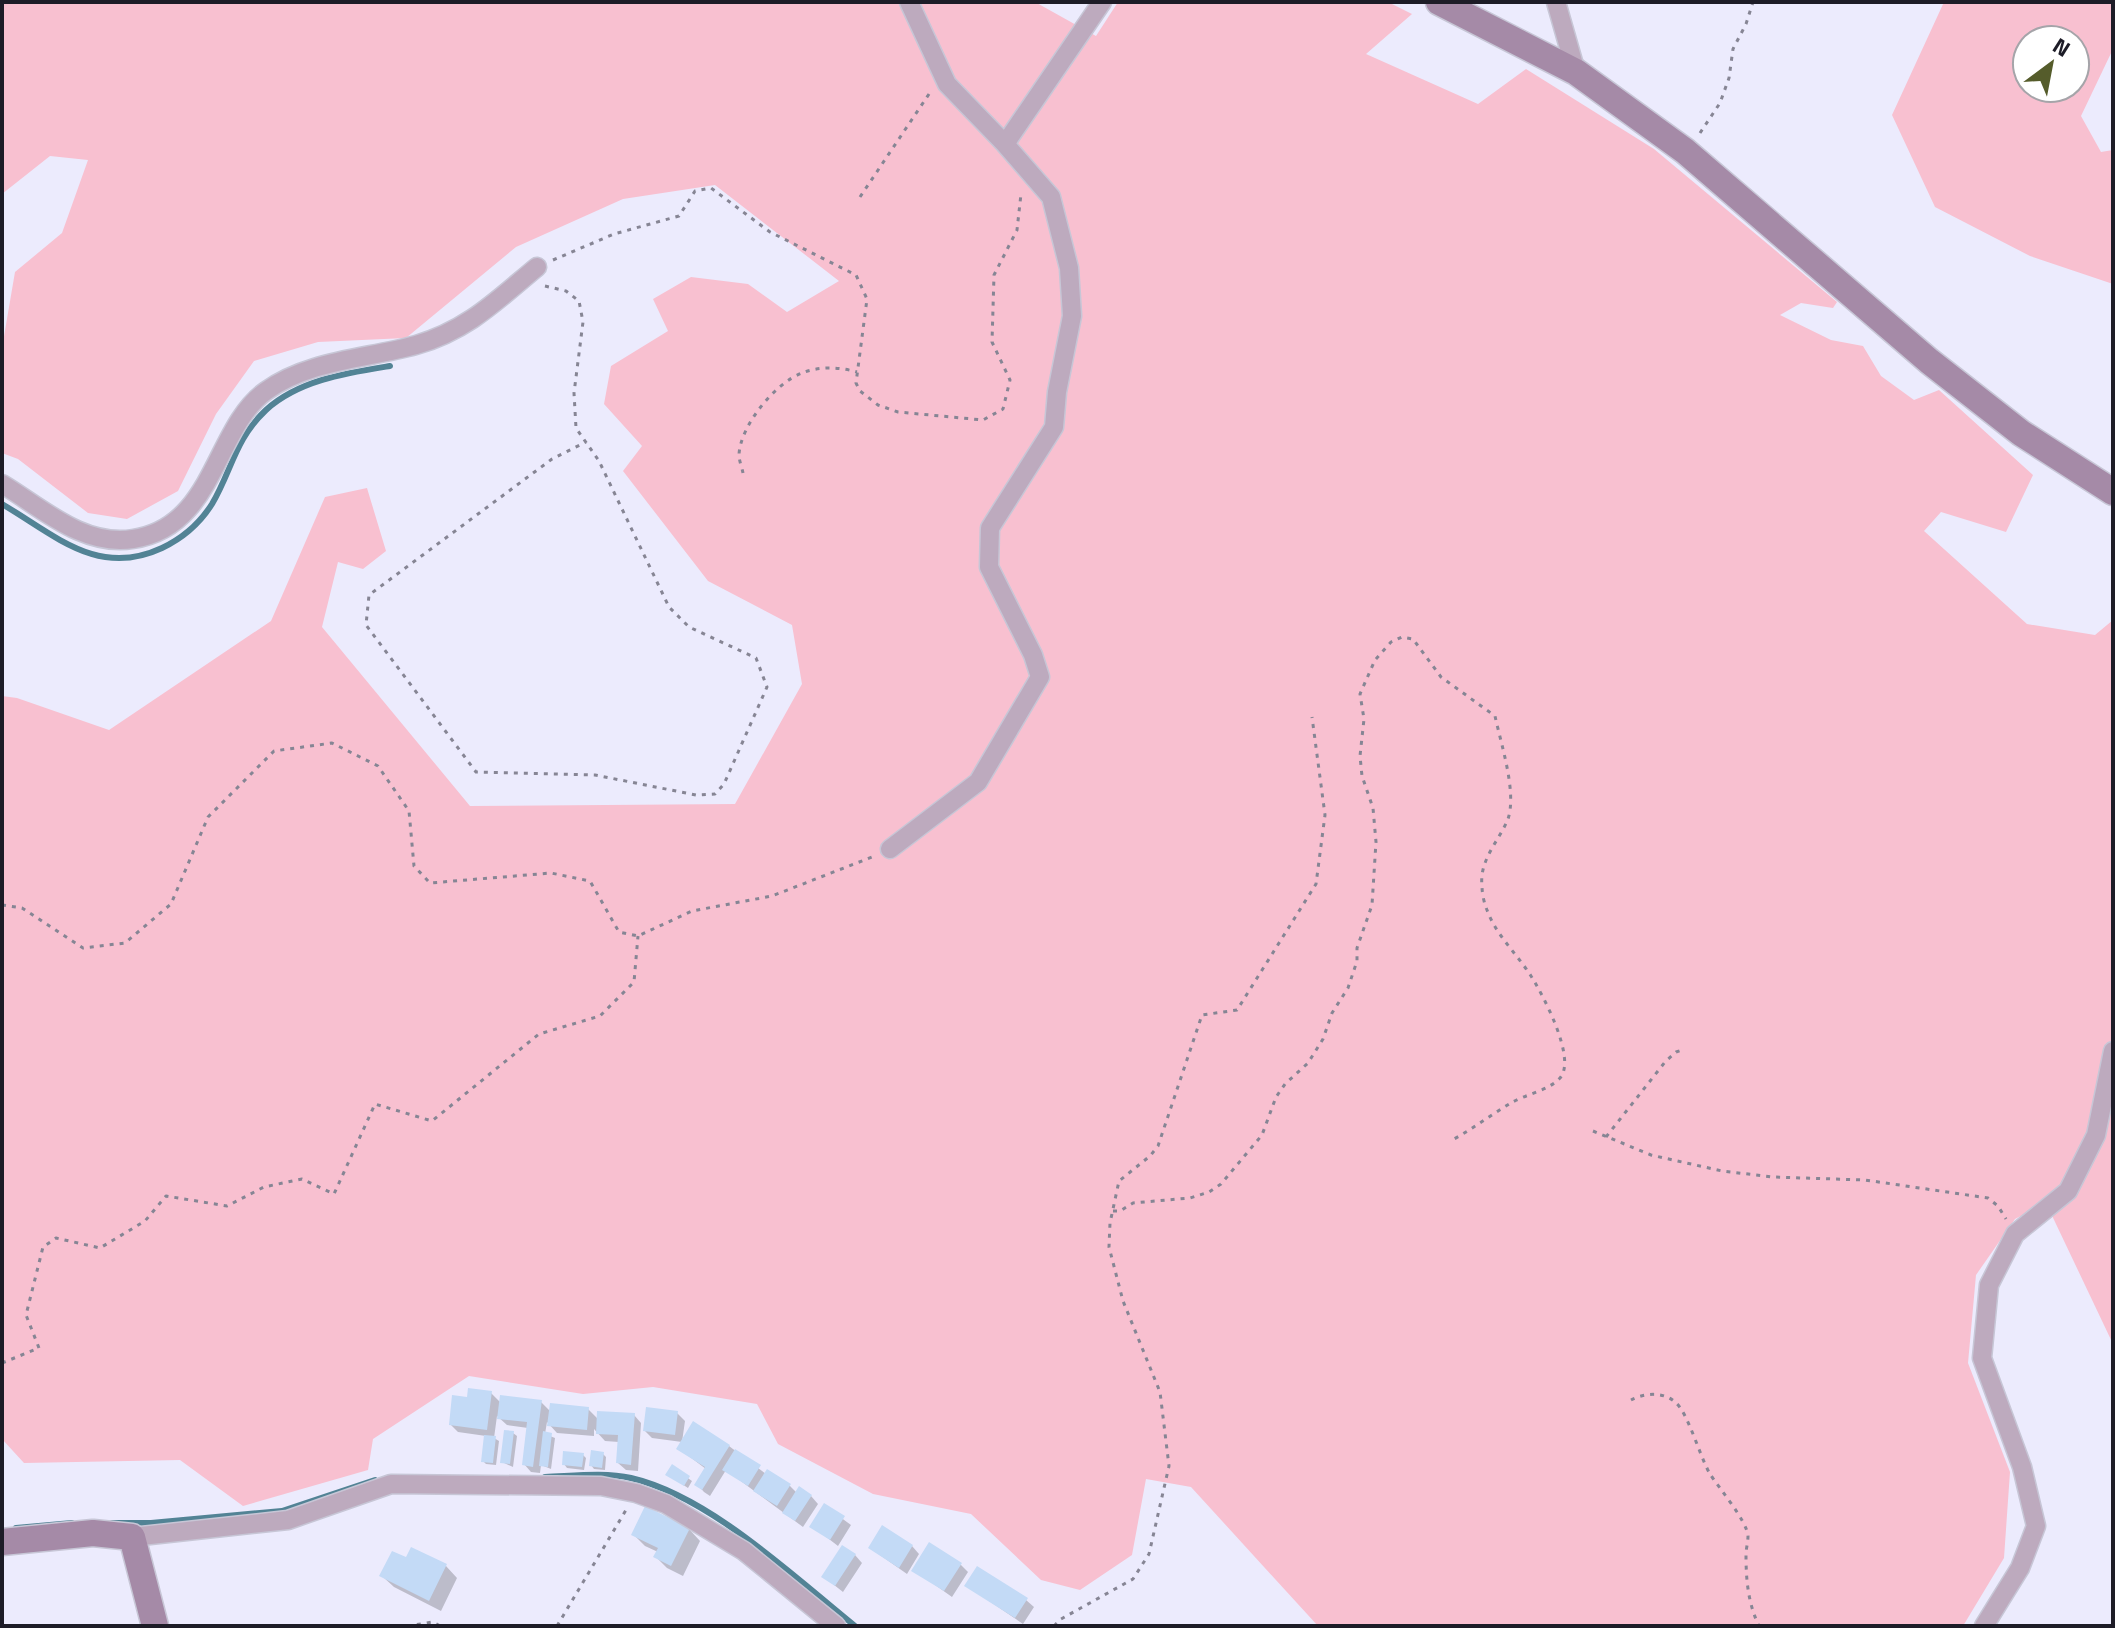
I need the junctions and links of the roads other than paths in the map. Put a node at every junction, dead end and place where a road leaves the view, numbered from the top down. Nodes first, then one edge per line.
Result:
1 (909, 2) edge
2 (1102, 2) edge
3 (1439, 2) edge
4 (1556, 2) edge
5 (1576, 72) junction
6 (1005, 144) junction
7 (537, 267) road end
8 (2, 484) edge
9 (2113, 492) edge
10 (890, 849) road end
11 (2113, 1051) edge
12 (132, 1537) junction
13 (2, 1542) edge
14 (155, 1626) edge
15 (836, 1626) edge
16 (1984, 1626) edge

1 - 6 street
2 - 6 street
3 - 5 street
4 - 5 street
5 - 9 street
6 - 10 street
7 - 8 street
11 - 16 street
12 - 13 street
12 - 14 street
12 - 15 street

